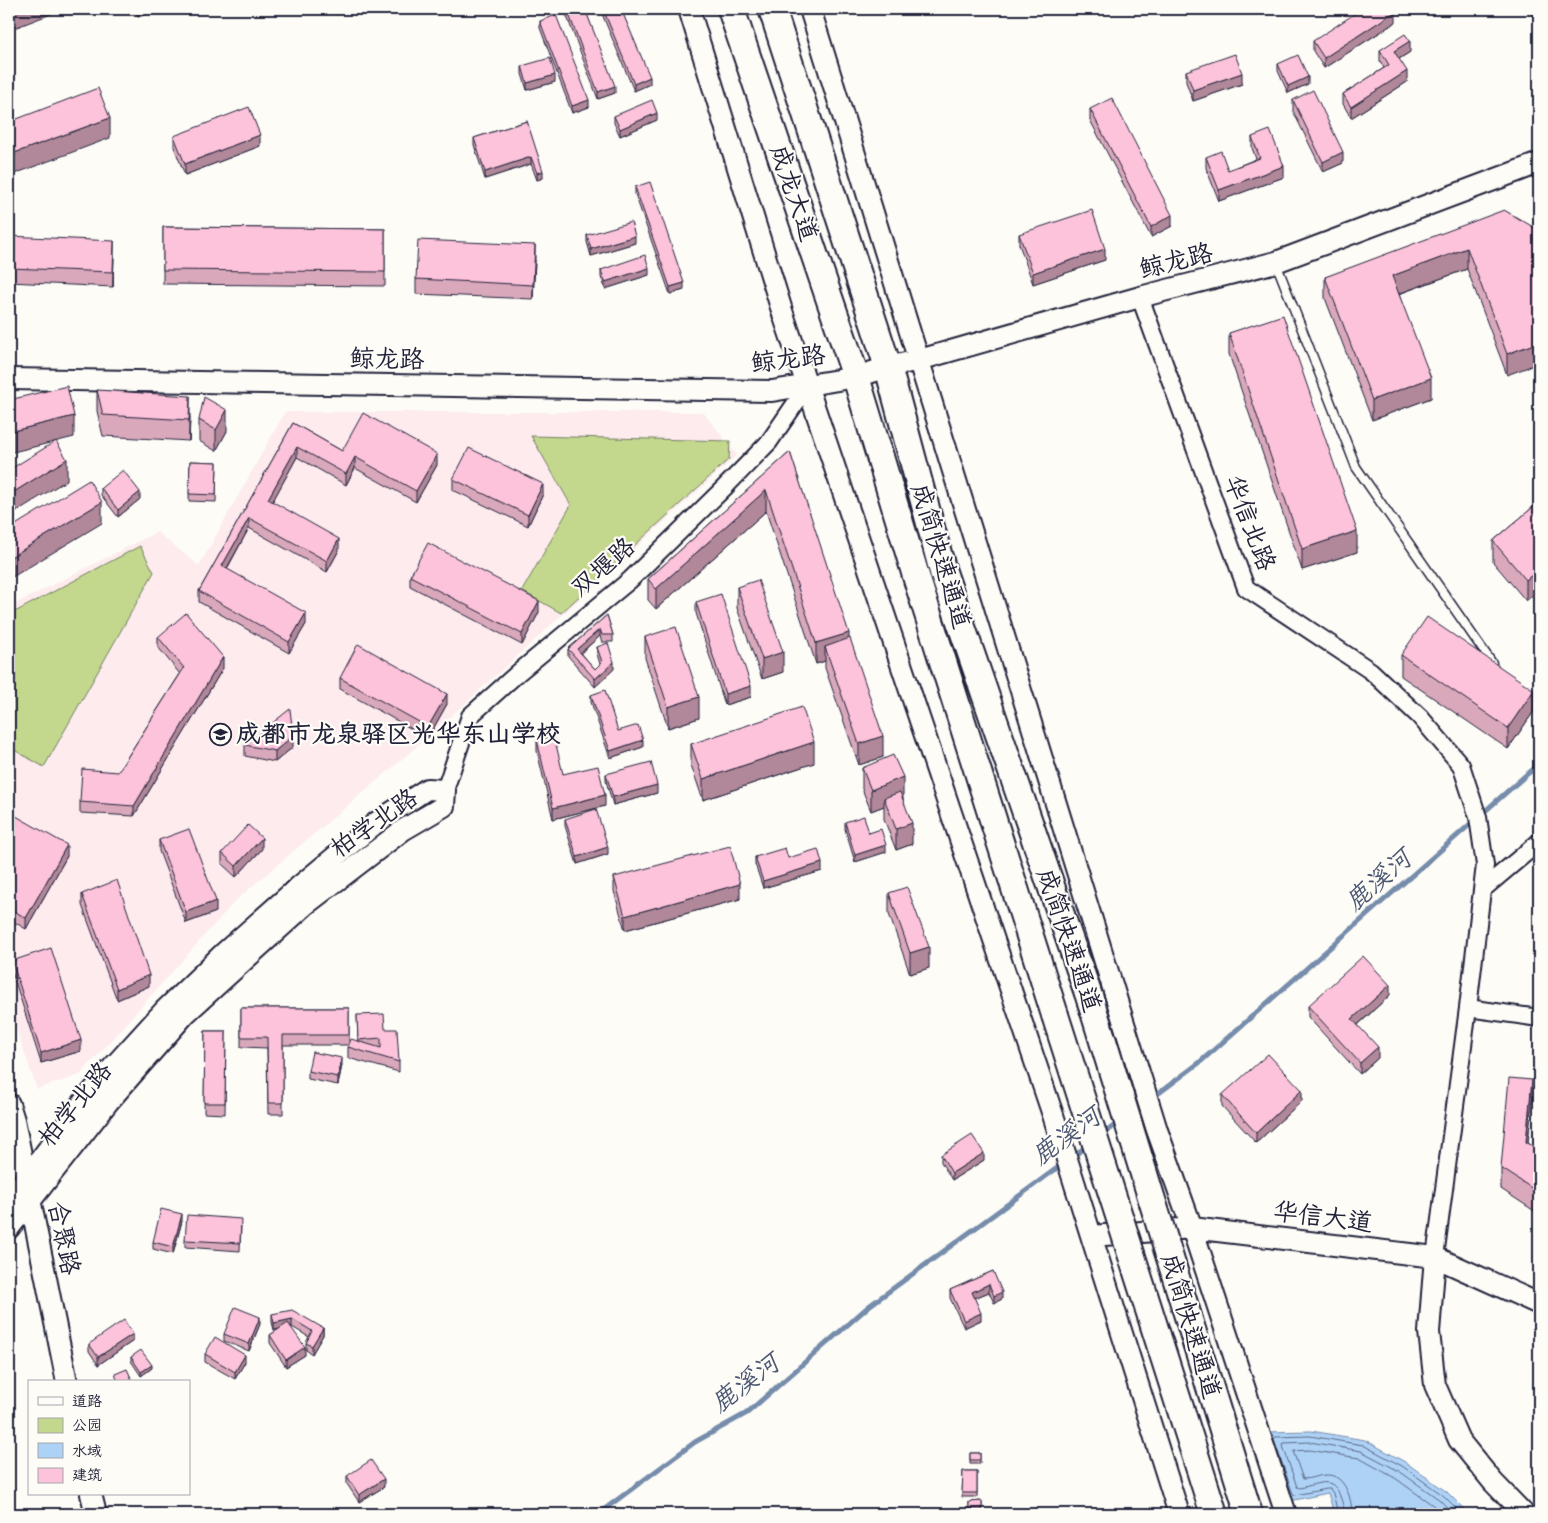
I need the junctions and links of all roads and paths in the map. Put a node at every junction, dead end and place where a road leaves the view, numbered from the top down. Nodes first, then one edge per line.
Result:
1 (689, 9) edge
2 (731, 9) edge
3 (772, 9) edge
4 (810, 9) edge
5 (1539, 163) edge
6 (1276, 262) junction
7 (1140, 297) junction
8 (919, 360) junction
9 (888, 367) junction
10 (856, 377) junction
11 (9, 379) edge
12 (808, 385) junction
13 (1492, 663) edge
14 (445, 790) junction
15 (1539, 842) edge
16 (1483, 889) junction
17 (1468, 1008) junction
18 (1539, 1018) edge
19 (9, 1104) edge
20 (26, 1179) junction
21 (9, 1201) edge
22 (30, 1201) junction
23 (9, 1228) edge
24 (1192, 1228) junction
25 (1092, 1236) junction
26 (1435, 1257) junction
27 (1539, 1304) edge
28 (67, 1380) edge
29 (92, 1496) edge
30 (96, 1514) edge
31 (1179, 1514) edge
32 (1214, 1514) edge
33 (1249, 1514) edge
34 (1286, 1514) edge
35 (1524, 1514) edge

1 - 12 street
2 - 10 highway, 成龙大道
3 - 9 highway, 成龙大道
4 - 8 street
5 - 6 street, 鲸龙路
6 - 7 street, 鲸龙路
6 - 13 lane
7 - 8 street, 鲸龙路
7 - 16 street, 华信北路
8 - 9 street, 鲸龙路
8 - 24 street
9 - 10 street, 鲸龙路
9 - 33 highway, 成简快速通道, bridge
10 - 12 street, 鲸龙路
10 - 32 highway, 成简快速通道, bridge
11 - 12 street, 鲸龙路
12 - 14 street, 双堰路
12 - 25 street
14 - 20 street, 柏学北路
14 - 22 street, 柏学北路
15 - 16 street
16 - 17 street
17 - 18 street
17 - 26 street
19 - 20 street, 合聚路
20 - 21 street, 柏学北路
20 - 22 street, 合聚路
22 - 23 street, 柏学北路
22 - 28 street, 合聚路
24 - 25 street, 华信大道
24 - 26 street, 华信大道
24 - 34 street
25 - 31 street
26 - 27 street, 华信大道
26 - 35 street
29 - 30 street

